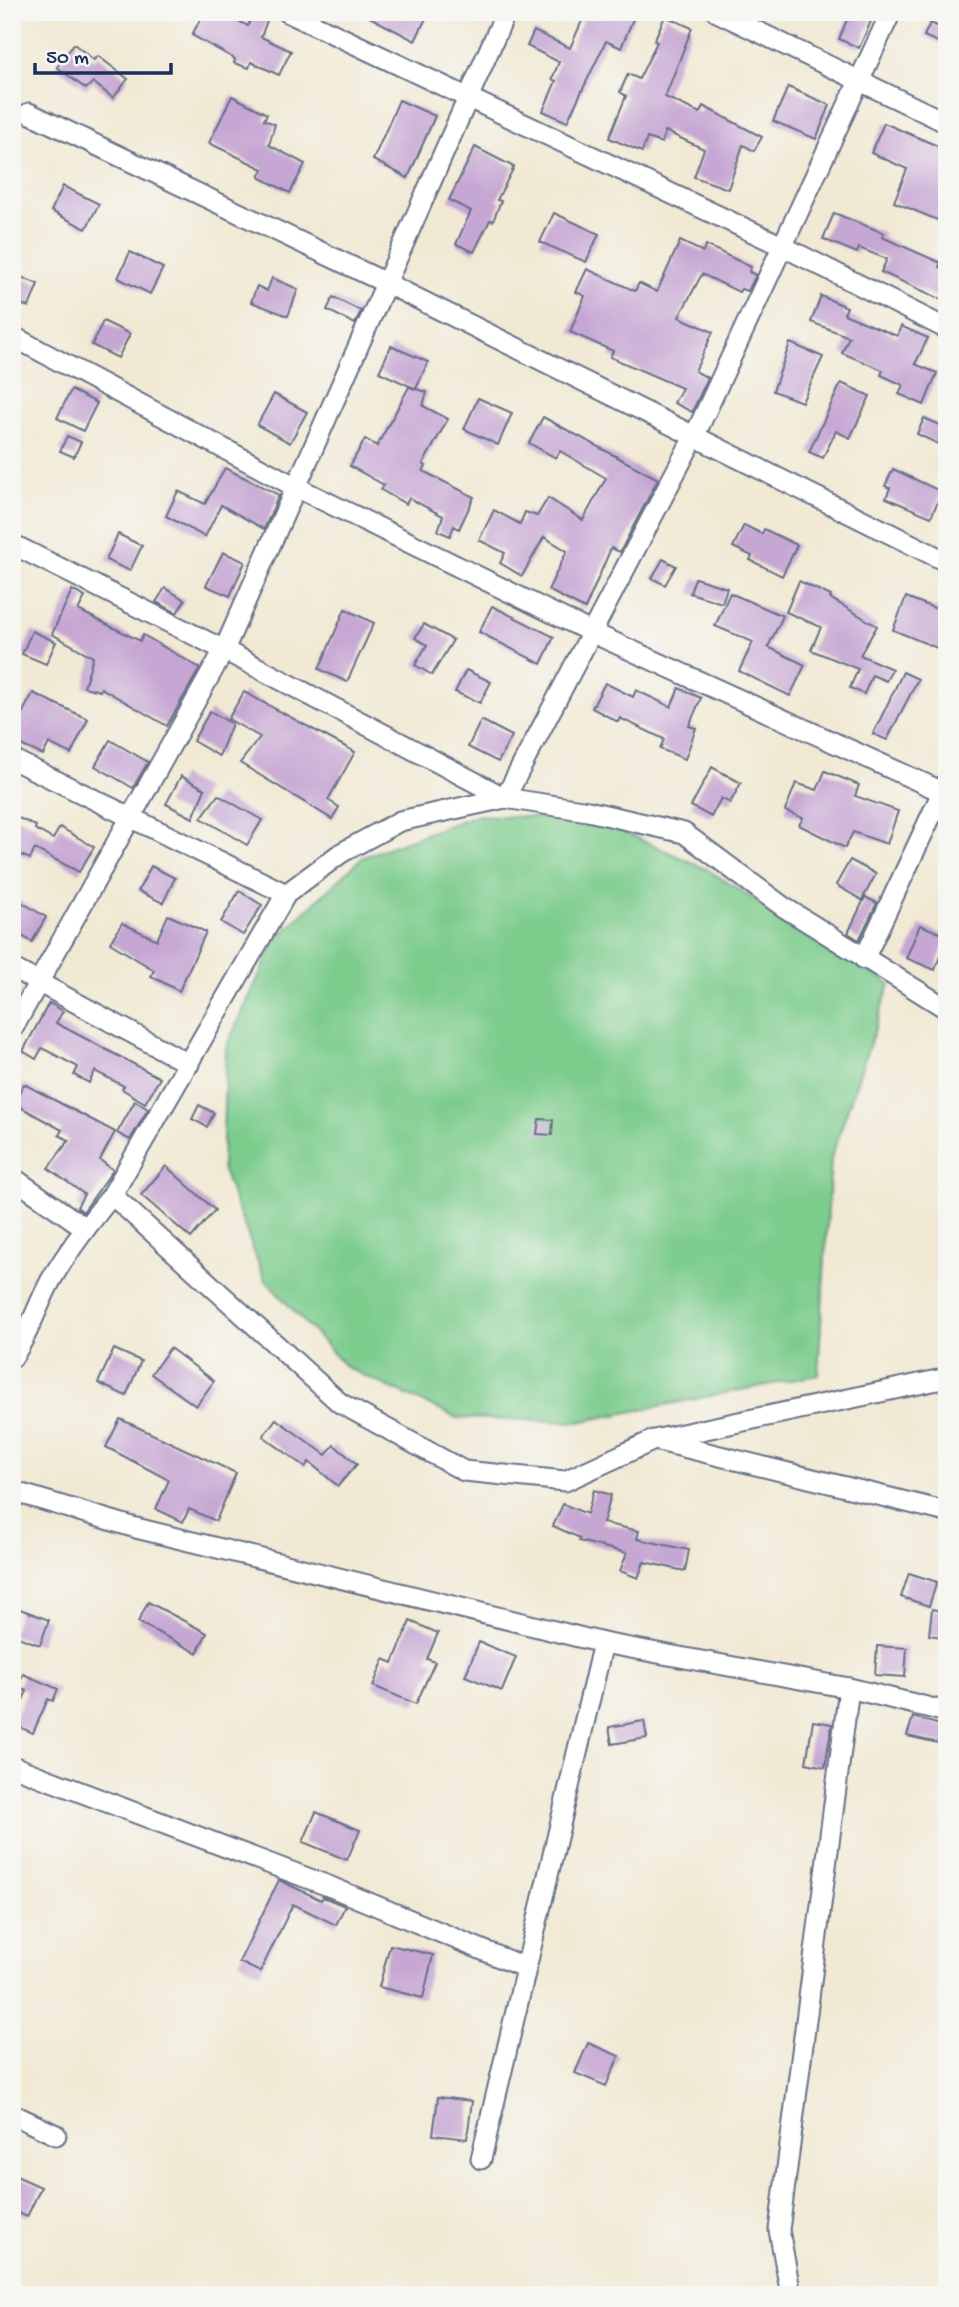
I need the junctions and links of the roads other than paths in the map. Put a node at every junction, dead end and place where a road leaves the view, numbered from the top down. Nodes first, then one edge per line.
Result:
1 (287, 12) edge
2 (506, 12) edge
3 (717, 12) edge
4 (891, 12) edge
5 (859, 82) junction
6 (468, 99) junction
7 (29, 113) dead end
8 (947, 123) edge
9 (782, 246) junction
10 (386, 283) junction
11 (947, 329) edge
12 (12, 336) edge
13 (695, 435) junction
14 (296, 486) junction
15 (12, 544) edge
16 (947, 562) edge
17 (593, 633) junction
18 (224, 650) junction
19 (12, 759) edge
20 (945, 789) edge
21 (505, 798) junction
22 (132, 818) junction
23 (286, 894) junction
24 (864, 959) junction
25 (12, 968) edge
26 (38, 982) junction
27 (947, 1009) edge
28 (12, 1030) edge
29 (190, 1064) junction
30 (12, 1177) edge
31 (112, 1195) junction
32 (85, 1228) junction
33 (12, 1358) edge
34 (947, 1377) edge
35 (654, 1440) junction
36 (12, 1491) edge
37 (947, 1512) edge
38 (603, 1643) junction
39 (849, 1688) junction
40 (947, 1712) edge
41 (12, 1766) edge
42 (526, 1968) junction
43 (12, 2114) edge
44 (56, 2135) dead end
45 (481, 2159) dead end
46 (791, 2295) edge

1 - 6 street
2 - 6 street
3 - 5 street
4 - 5 street
5 - 8 street
5 - 9 street
6 - 9 street
6 - 10 street
7 - 10 street
9 - 11 street
9 - 13 street
10 - 13 street
10 - 14 street
12 - 14 street
13 - 16 street
13 - 17 street
14 - 17 street
14 - 18 street
15 - 18 street
17 - 20 street
17 - 21 street
18 - 21 street
18 - 22 street
19 - 22 street
20 - 24 street
21 - 23 street
21 - 24 street
22 - 23 street
22 - 26 street
23 - 29 street
24 - 27 street
25 - 26 street
26 - 28 street
26 - 29 street
29 - 31 street
30 - 32 street
31 - 32 street
31 - 35 street
32 - 33 street
34 - 35 street
35 - 37 street
36 - 38 street
38 - 39 street
38 - 42 street
39 - 40 street
39 - 46 street
41 - 42 street
42 - 45 street
43 - 44 street

